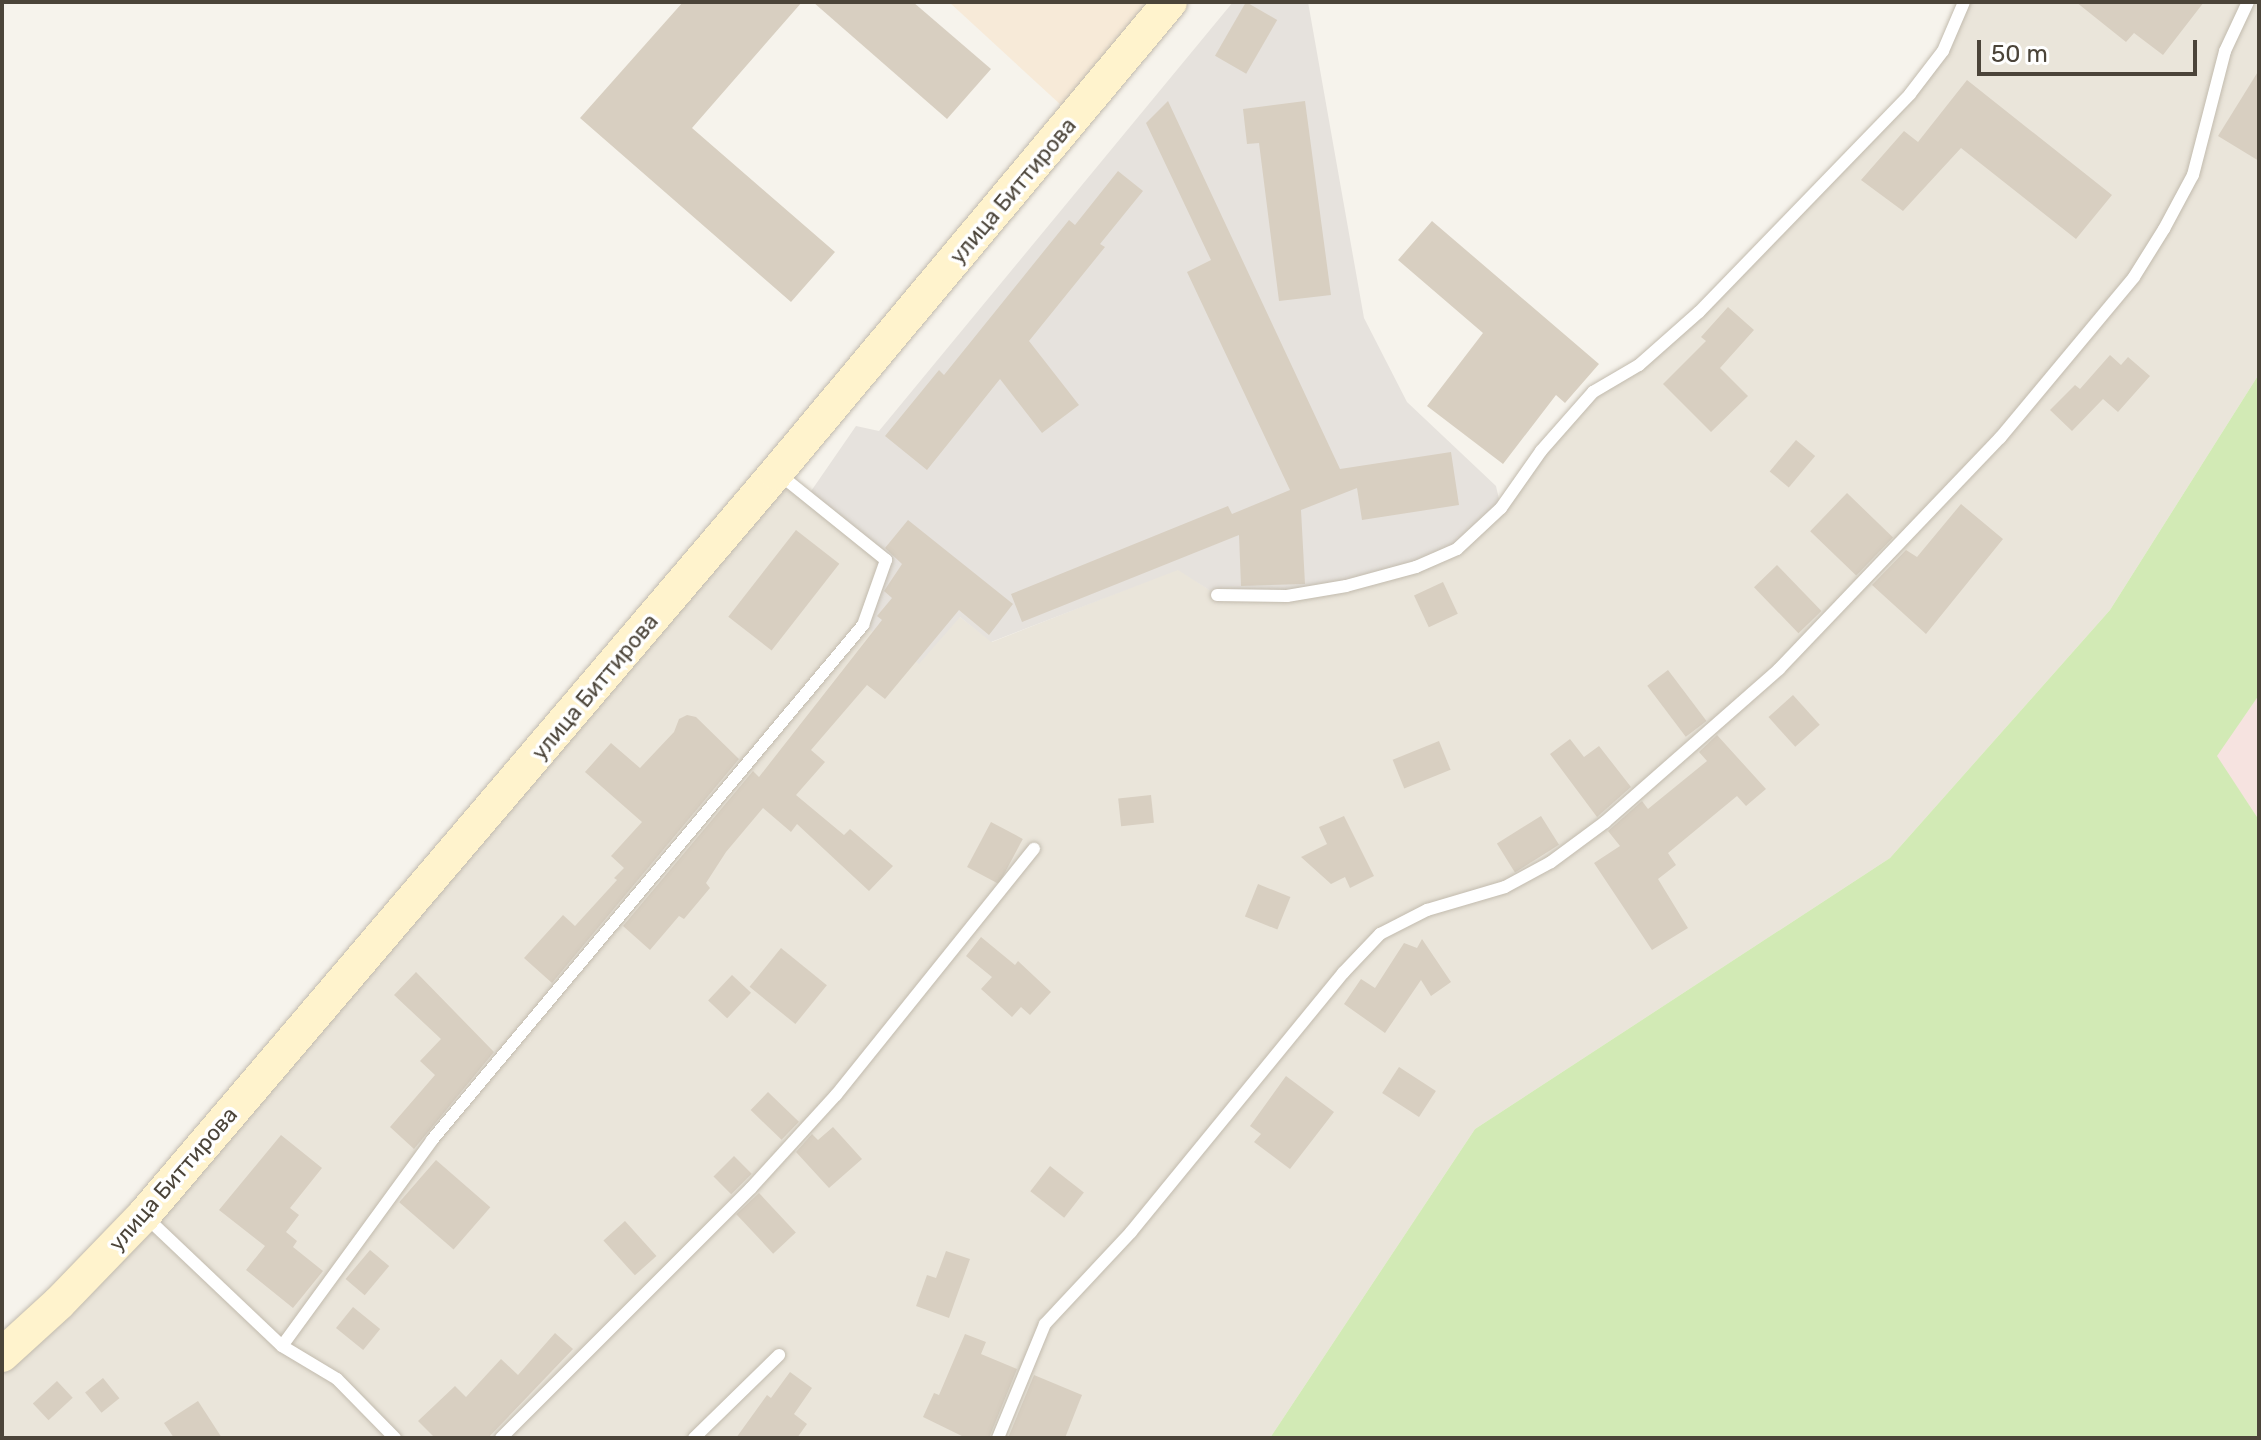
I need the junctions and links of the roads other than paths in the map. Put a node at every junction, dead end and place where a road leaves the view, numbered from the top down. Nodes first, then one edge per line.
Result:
1 (1170, 2) edge
2 (1964, 2) edge
3 (2248, 2) edge
4 (776, 473) junction
5 (1217, 595) dead end
6 (1034, 849) dead end
7 (144, 1215) junction
8 (282, 1346) junction
9 (2, 1355) edge
10 (779, 1355) dead end
11 (395, 1438) edge
12 (501, 1438) edge
13 (694, 1438) edge
14 (998, 1438) edge

1 - 4 street, улица Биттирова
2 - 5 lane
3 - 14 lane
4 - 7 street, улица Биттирова
4 - 8 lane
6 - 12 lane
7 - 8 lane
7 - 9 street, улица Биттирова
8 - 11 lane
10 - 13 lane

